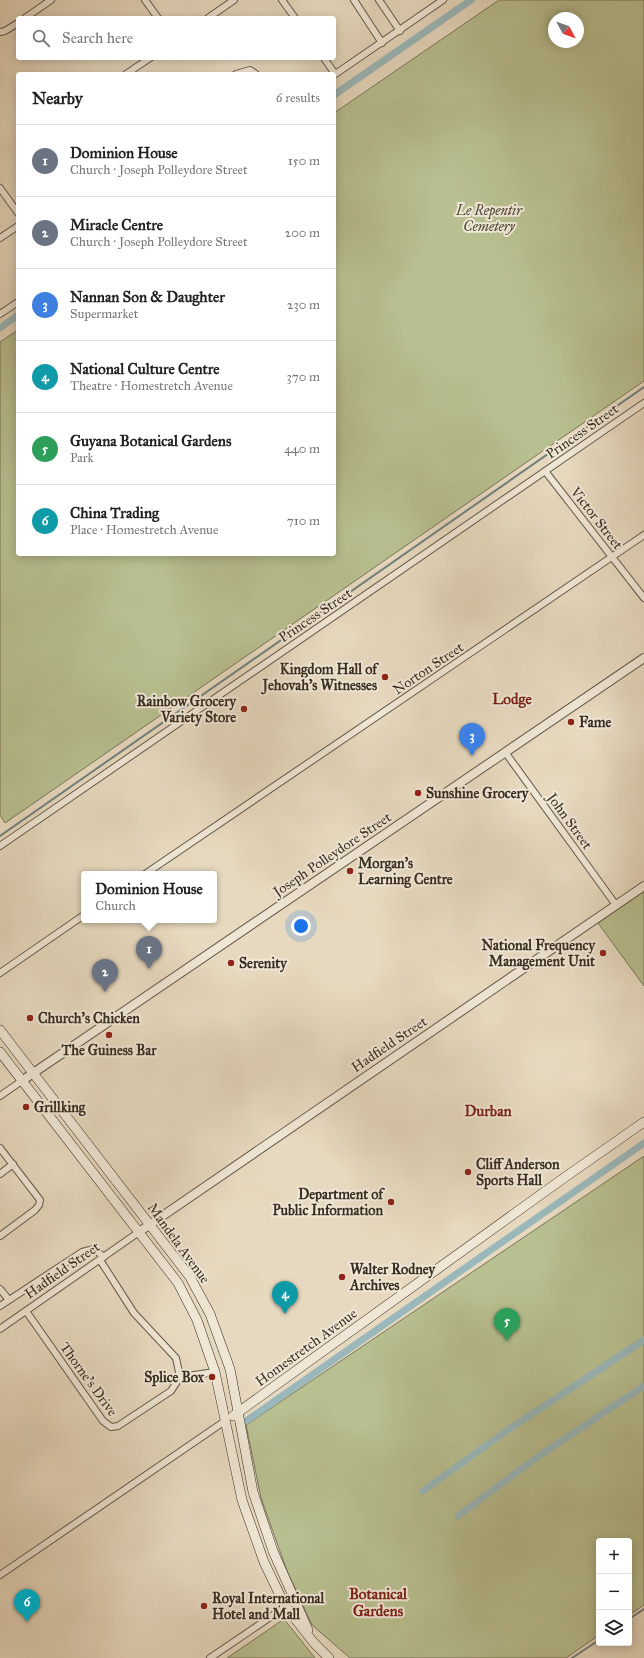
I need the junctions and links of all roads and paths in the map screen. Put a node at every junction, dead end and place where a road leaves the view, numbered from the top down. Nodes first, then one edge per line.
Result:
1 (51, 0) edge
2 (145, 0) edge
3 (234, 0) edge
4 (282, 0) edge
5 (354, 0) edge
6 (379, 0) edge
7 (443, 0) edge
8 (28, 16) edge
9 (157, 16) edge
10 (211, 16) edge
11 (294, 16) edge
12 (16, 24) edge
13 (400, 31) junction
14 (0, 32) edge
15 (382, 43) junction
16 (147, 60) edge
17 (325, 60) edge
18 (129, 72) edge
19 (243, 72) edge
20 (253, 72) edge
21 (333, 72) edge
22 (336, 74) edge
23 (0, 188) edge
24 (16, 210) edge
25 (16, 227) edge
26 (0, 238) edge
27 (16, 303) edge
28 (0, 314) edge
29 (644, 403) edge
30 (545, 471) junction
31 (644, 535) edge
32 (612, 557) junction
33 (644, 598) edge
34 (644, 658) edge
35 (505, 752) junction
36 (0, 846) edge
37 (149, 871) edge
38 (644, 886) edge
39 (616, 905) junction
40 (81, 918) edge
41 (0, 972) edge
42 (0, 1030) edge
43 (0, 1052) edge
44 (34, 1073) junction
45 (23, 1080) junction
46 (0, 1096) edge
47 (644, 1122) edge
48 (0, 1148) edge
49 (13, 1164) junction
50 (0, 1174) edge
51 (149, 1224) junction
52 (139, 1232) junction
53 (0, 1236) edge
54 (102, 1258) junction
55 (0, 1288) edge
56 (9, 1300) junction
57 (0, 1306) edge
58 (26, 1311) junction
59 (0, 1329) edge
60 (215, 1372) junction
61 (180, 1377) junction
62 (237, 1413) junction
63 (225, 1421) junction
64 (0, 1575) edge
65 (294, 1601) junction
66 (285, 1606) junction
67 (314, 1644) junction
68 (210, 1658) edge
69 (329, 1658) edge

1 - 8 street
2 - 9 street
3 - 10 street
4 - 11 street
5 - 15 street
6 - 13 street
7 - 13 street
12 - 14 street
13 - 15 street
15 - 22 street
16 - 18 street
17 - 21 street
19 - 20 street
23 - 24 street
25 - 26 street
27 - 28 street
29 - 30 street, Princess Street
30 - 32 street, Victor Street
30 - 36 street, Princess Street
31 - 32 street, Norton Street
32 - 33 street, Victor Street
32 - 37 street, Norton Street
34 - 35 street, Joseph Polleydore Street
35 - 39 street, John Street
35 - 44 street, Joseph Polleydore Street
38 - 39 street, Hadfield Street
39 - 51 street, Hadfield Street
40 - 41 street
42 - 44 main road, Mandela Avenue
43 - 45 main road, Mandela Avenue
44 - 45 street, Joseph Polleydore Street
44 - 51 main road, Mandela Avenue
45 - 46 street
45 - 52 main road, Mandela Avenue
47 - 62 main road, Homestretch Avenue
48 - 49 street
49 - 50 street
49 - 53 street
51 - 52 street, Hadfield Street
51 - 62 main road, Mandela Avenue
52 - 54 street, Hadfield Street
52 - 60 main road, Mandela Avenue
54 - 56 street
54 - 58 street, Hadfield Street
54 - 61 street
55 - 56 street
56 - 57 street
58 - 59 street, Hadfield Street
58 - 61 street, Thorne's Drive
60 - 61 street
60 - 63 main road, Mandela Avenue
62 - 63 main road, Homestretch Avenue
62 - 65 main road, Mandela Avenue
63 - 64 street
63 - 66 main road, Mandela Avenue
65 - 66 street
65 - 67 main road, Mandela Avenue
66 - 67 main road, Mandela Avenue
66 - 68 street
67 - 69 main road, Mandela Avenue

